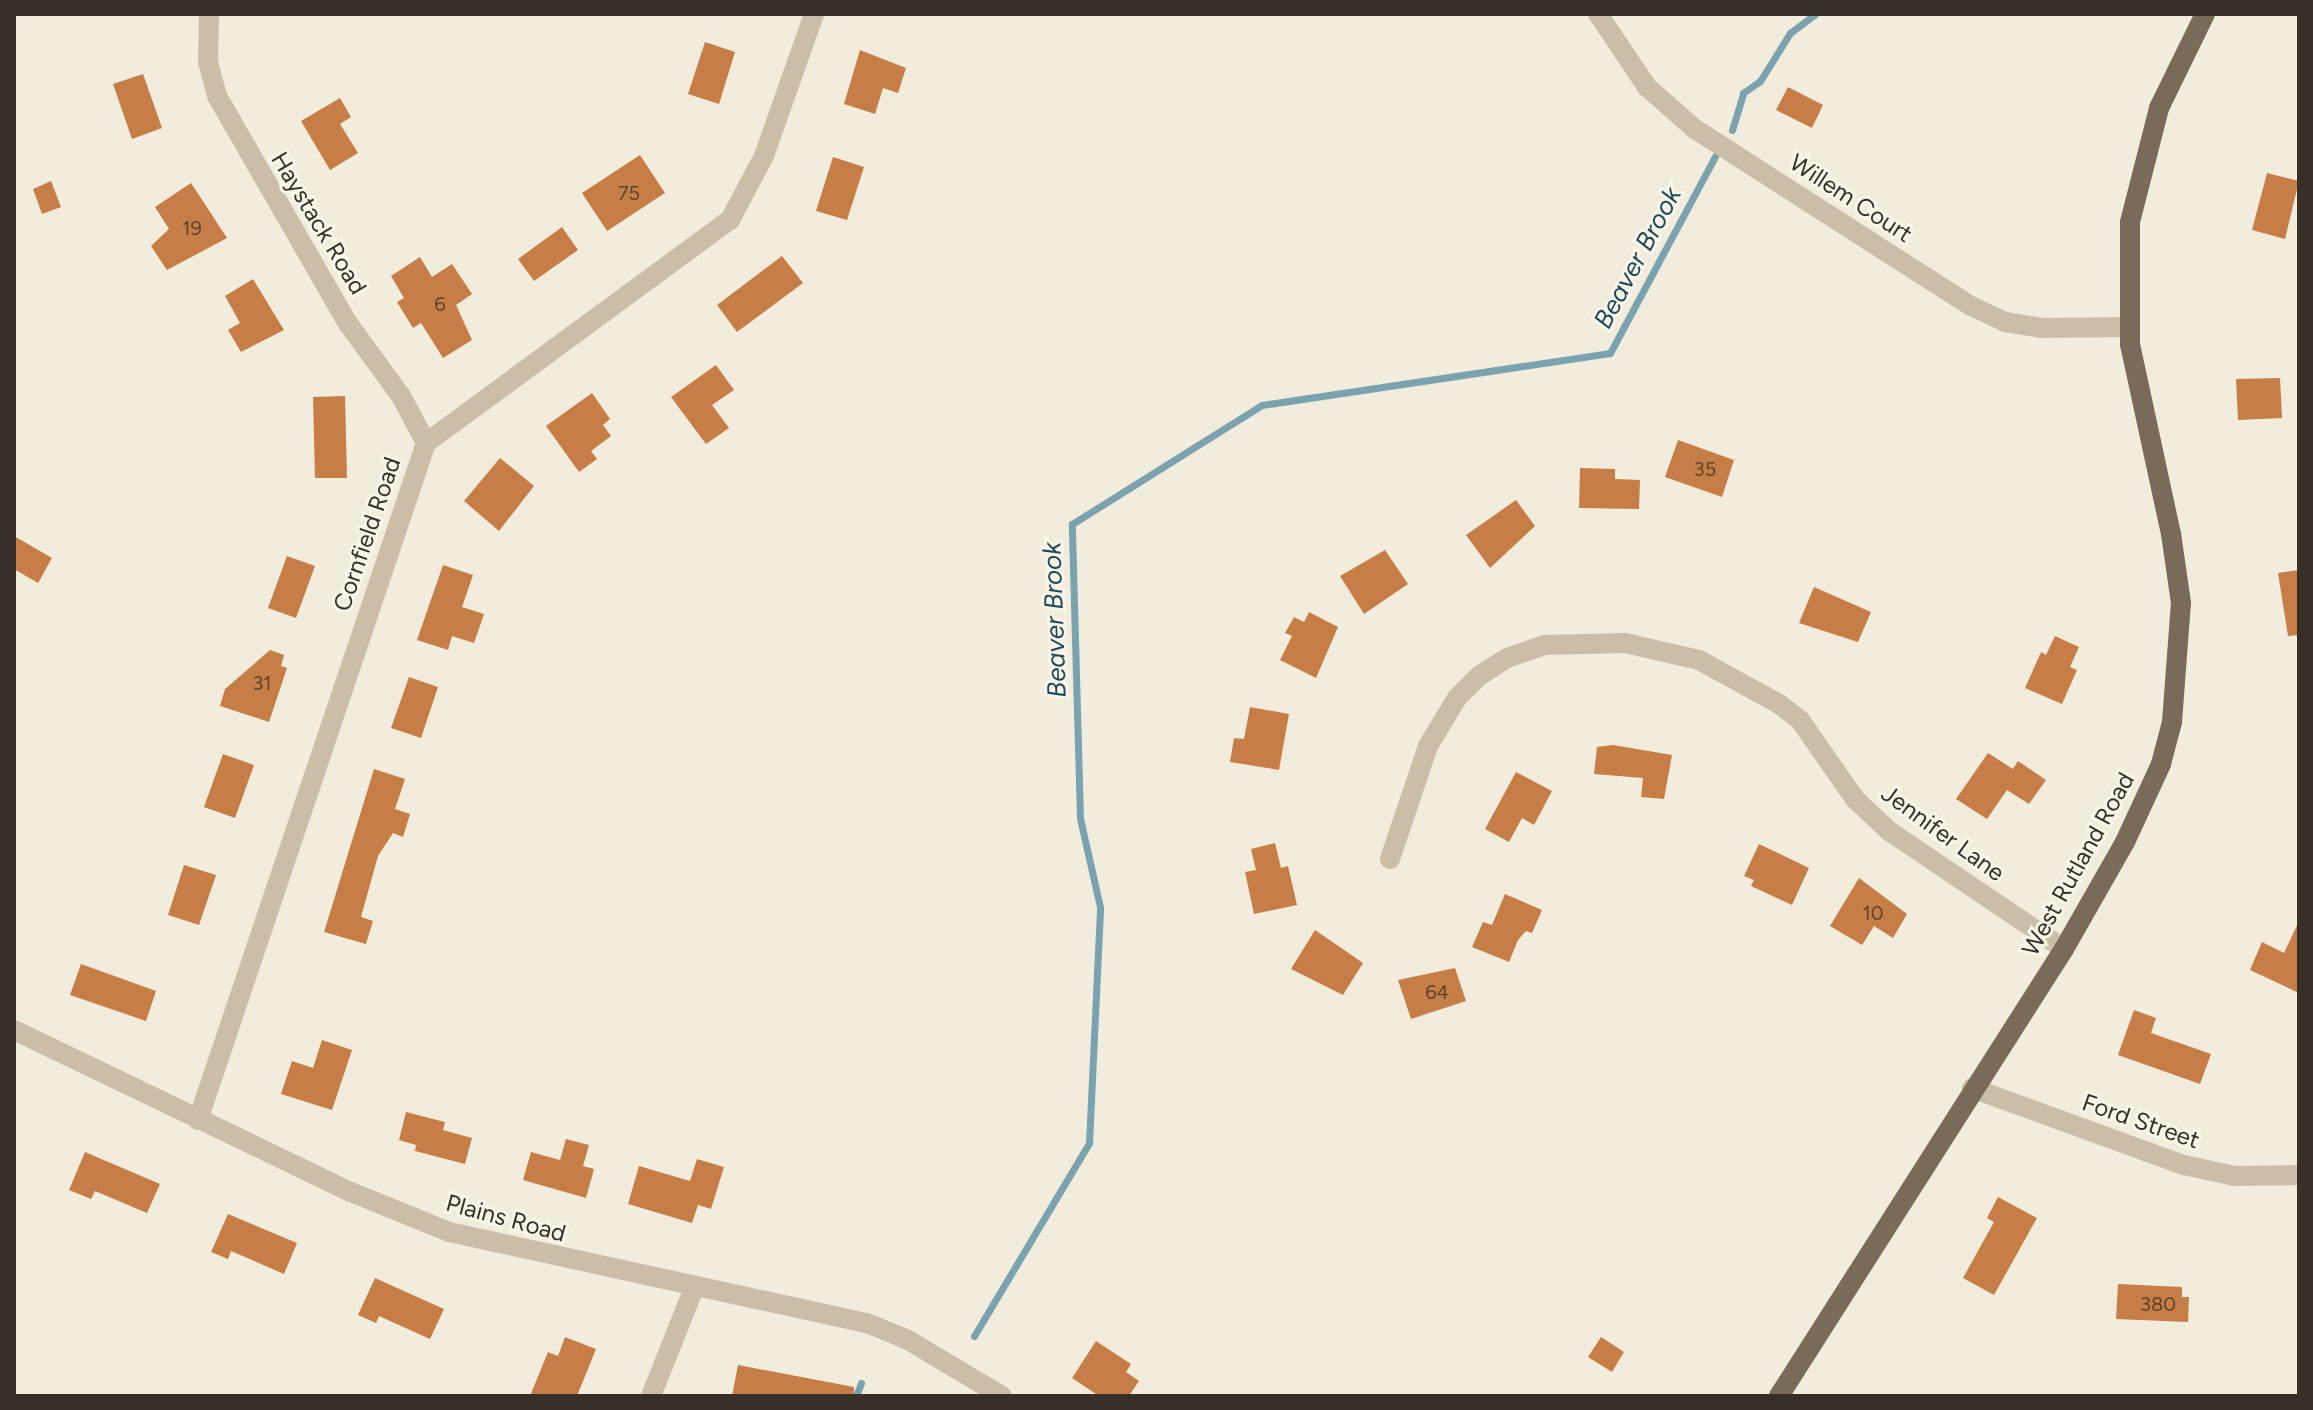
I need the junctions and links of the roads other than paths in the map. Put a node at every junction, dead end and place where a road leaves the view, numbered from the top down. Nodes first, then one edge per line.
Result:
1 (209, 14) edge
2 (814, 14) edge
3 (1598, 14) edge
4 (2205, 14) edge
5 (2129, 327) junction
6 (426, 443) junction
7 (1390, 859) dead end
8 (2064, 949) junction
9 (14, 1030) edge
10 (1972, 1088) junction
11 (198, 1120) junction
12 (2299, 1175) edge
13 (694, 1288) junction
14 (651, 1396) edge
15 (1002, 1396) edge
16 (1779, 1396) edge

1 - 6 street, Haystack Road
2 - 6 street, Cornfield Road
3 - 5 street, Willem Court
4 - 5 main road, West Rutland Road
5 - 8 main road, West Rutland Road
6 - 11 street, Cornfield Road
7 - 8 street, Jennifer Lane
8 - 10 main road, West Rutland Road
9 - 11 street, Plains Road
10 - 12 street, Ford Street
10 - 16 main road, West Rutland Road
11 - 13 street, Plains Road
13 - 14 street
13 - 15 street, Plains Road

